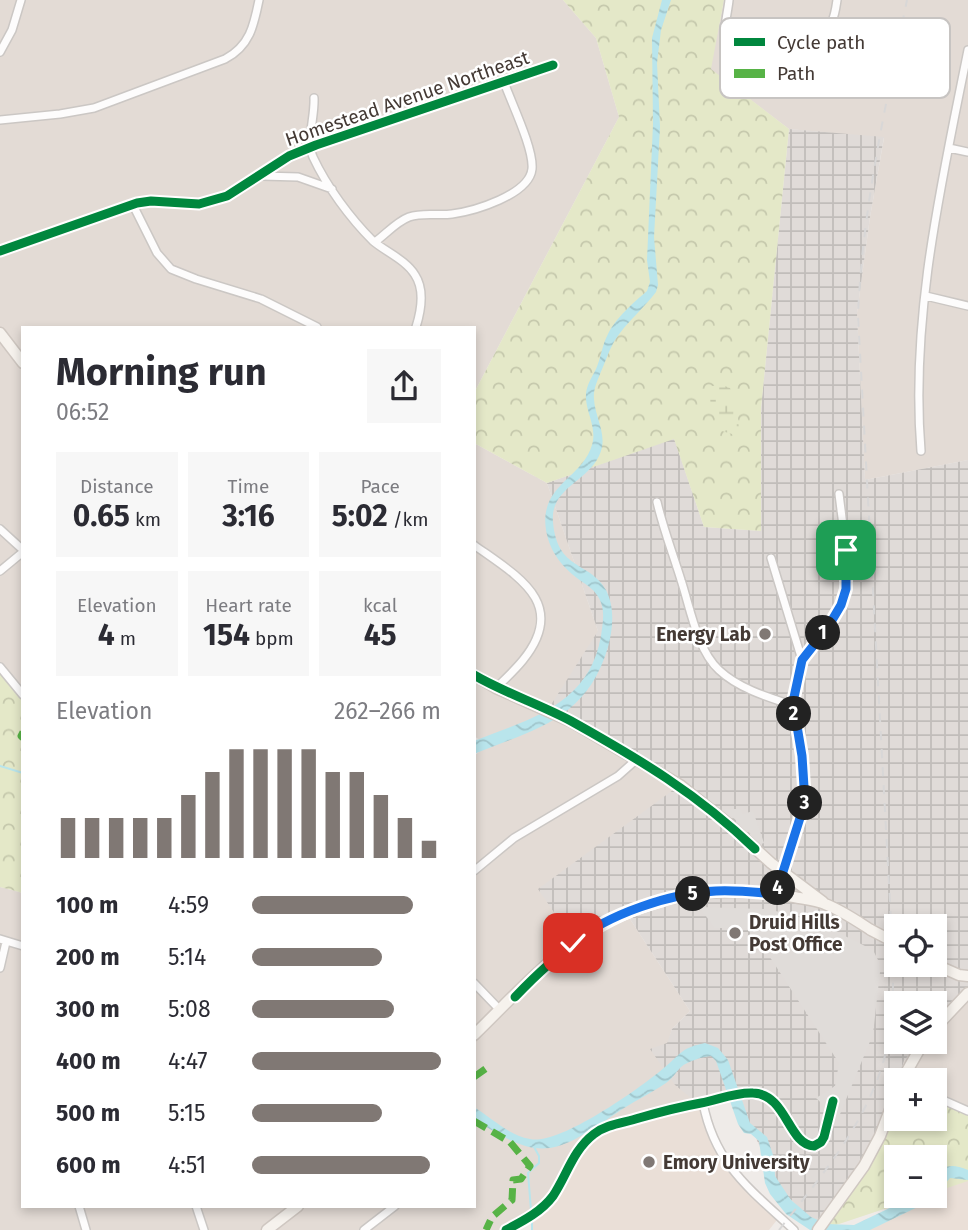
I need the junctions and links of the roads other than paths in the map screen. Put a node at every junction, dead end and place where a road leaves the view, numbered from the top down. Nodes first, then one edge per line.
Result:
1 (21, 0) edge
2 (259, 0) edge
3 (729, 0) edge
4 (837, 0) edge
5 (727, 18) edge
6 (833, 18) edge
7 (968, 50) edge
8 (0, 51) edge
9 (553, 65) dead end
10 (504, 82) junction
11 (314, 98) dead end
12 (0, 120) edge
13 (311, 147) junction
14 (949, 148) junction
15 (968, 152) edge
16 (260, 176) junction
17 (332, 190) junction
18 (133, 205) junction
19 (375, 242) junction
20 (0, 251) edge
21 (926, 296) junction
22 (968, 306) edge
23 (315, 326) edge
24 (416, 326) edge
25 (0, 333) edge
26 (21, 360) edge
27 (920, 450) dead end
28 (839, 494) dead end
29 (657, 502) dead end
30 (0, 529) edge
31 (476, 547) edge
32 (21, 549) edge
33 (21, 553) edge
34 (771, 558) dead end
35 (0, 571) edge
36 (802, 660) junction
37 (0, 667) edge
38 (476, 677) edge
39 (496, 688) junction
40 (21, 693) edge
41 (792, 705) junction
42 (636, 760) junction
43 (476, 869) edge
44 (782, 870) junction
45 (776, 894) junction
46 (825, 904) junction
47 (884, 937) edge
48 (3, 941) edge
49 (21, 946) edge
50 (0, 968) edge
51 (947, 970) edge
52 (968, 976) edge
53 (476, 985) edge
54 (968, 993) edge
55 (500, 1010) junction
56 (947, 1015) edge
57 (476, 1033) edge
58 (833, 1101) dead end
59 (947, 1102) edge
60 (703, 1103) junction
61 (968, 1111) edge
62 (884, 1123) edge
63 (80, 1208) edge
64 (197, 1208) edge
65 (295, 1208) edge
66 (393, 1208) edge
67 (373, 1227) edge
68 (86, 1230) edge
69 (204, 1230) edge
70 (267, 1230) edge
71 (364, 1230) edge
72 (506, 1230) edge
73 (794, 1230) edge
74 (818, 1230) edge

1 - 8 street
2 - 12 street
3 - 5 street
4 - 6 street
7 - 14 street
9 - 10 street, Homestead Avenue Northeast
10 - 13 street, Homestead Avenue Northeast
10 - 19 street
11 - 13 street
13 - 16 street, Homestead Avenue Northeast
13 - 17 street
14 - 15 street
14 - 21 street
16 - 17 street
16 - 18 street, Homestead Avenue Northeast
17 - 19 street
18 - 20 street, Homestead Avenue Northeast
18 - 23 street
19 - 24 street
21 - 22 street
21 - 27 street
25 - 26 main road
28 - 36 street
29 - 41 street
30 - 32 street
31 - 39 street
33 - 35 street
34 - 36 street
36 - 41 street
37 - 40 street
38 - 39 main road
39 - 42 main road
41 - 44 street
42 - 43 street
42 - 44 main road
44 - 45 main road
44 - 46 main road
45 - 46 main road
45 - 55 main road
46 - 47 main road, bridge
48 - 49 street
48 - 50 street
51 - 52 main road
53 - 55 street
54 - 56 main road
55 - 57 main road
58 - 60 street
59 - 61 street
60 - 72 street
60 - 73 street
62 - 74 main road
63 - 68 street
64 - 69 street
65 - 70 main road
66 - 67 street
67 - 71 street

